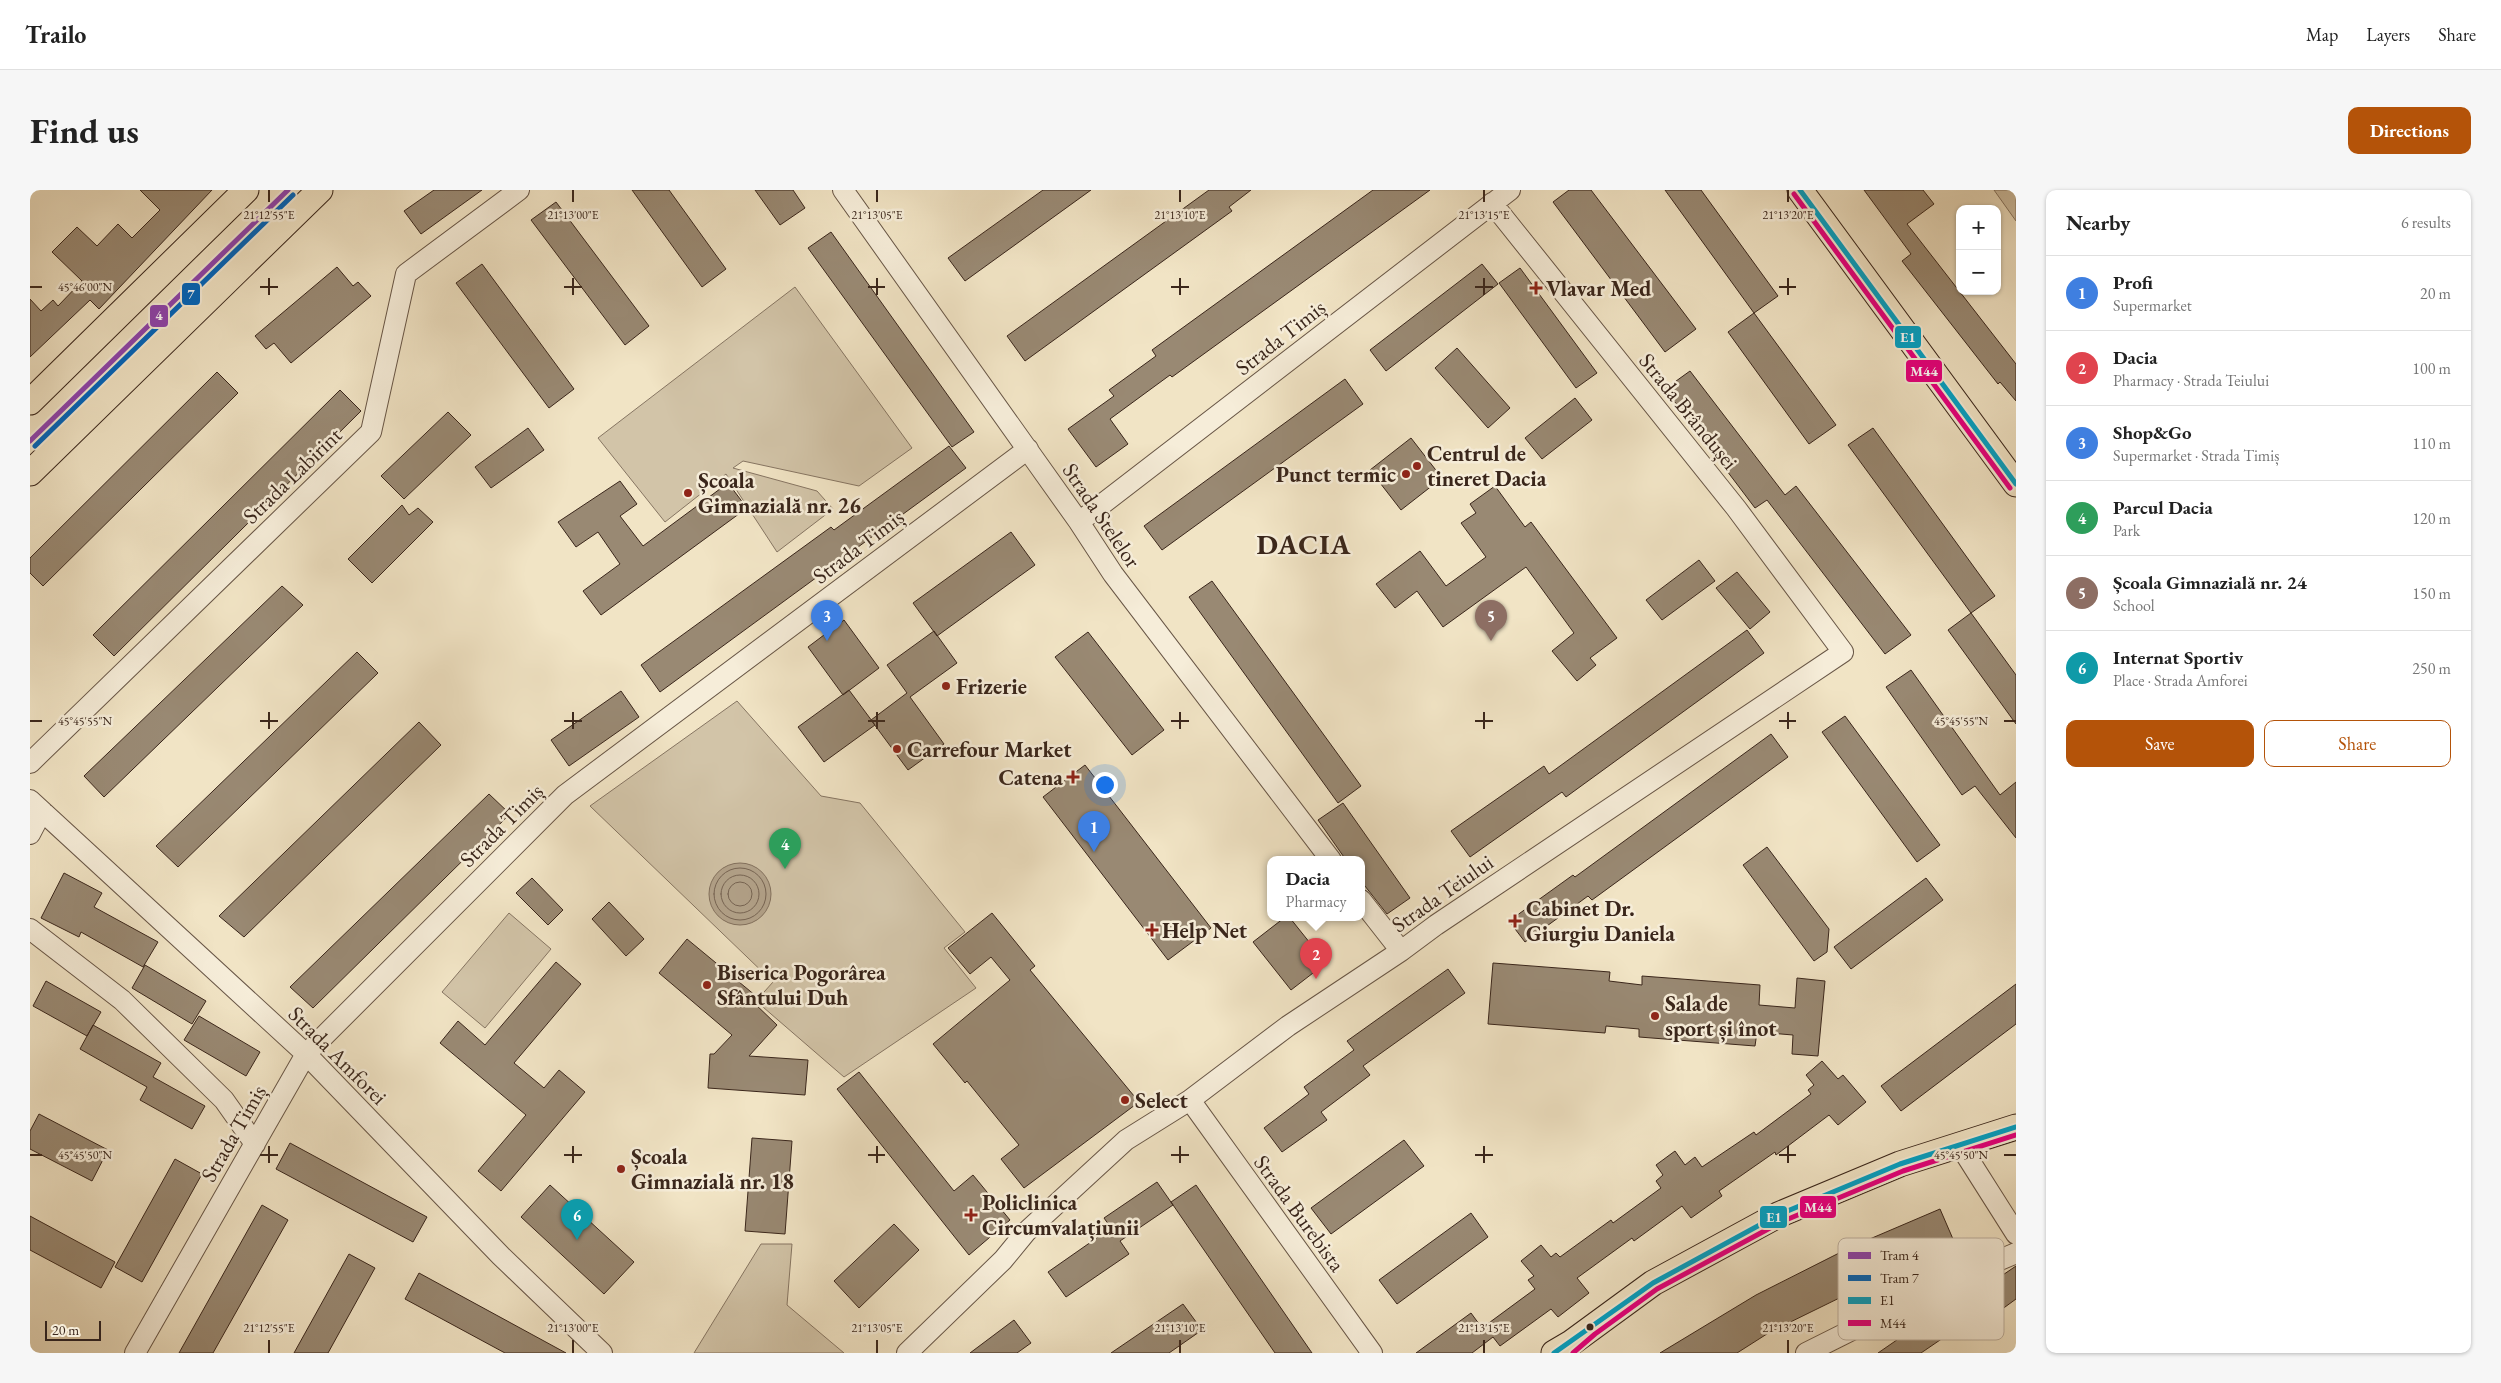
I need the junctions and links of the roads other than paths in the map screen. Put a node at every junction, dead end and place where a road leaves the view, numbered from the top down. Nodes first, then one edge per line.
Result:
1 (246, 190) edge
2 (320, 190) edge
3 (519, 190) edge
4 (843, 190) edge
5 (1510, 190) edge
6 (1800, 190) edge
7 (1492, 203) junction
8 (30, 402) edge
9 (1028, 449) junction
10 (30, 473) edge
11 (2016, 484) edge
12 (1079, 522) junction
13 (1843, 652) joint
14 (30, 763) edge
15 (36, 806) edge
16 (30, 834) edge
17 (1328, 856) edge
18 (1365, 905) edge
19 (30, 929) edge
20 (1400, 952) junction
21 (306, 1054) junction
22 (1190, 1100) junction
23 (2016, 1127) edge
24 (254, 1144) junction
25 (1959, 1144) junction
26 (2016, 1234) edge
27 (2016, 1253) edge
28 (2004, 1258) edge
29 (1838, 1337) edge
30 (1563, 1350) edge
31 (135, 1353) edge
32 (602, 1353) edge
33 (907, 1353) edge
34 (1372, 1353) edge
35 (1806, 1353) edge

1 - 8 main road
2 - 10 main road
3 - 14 street, Strada Labirint
4 - 9 street, Strada Stelelor
5 - 7 street, Strada Timiș
6 - 11 main road
7 - 12 street, Strada Timiș
7 - 13 street, Strada Brândușei
9 - 12 street, Strada Stelelor
9 - 21 street, Strada Timiș
12 - 17 street, Strada Stelelor
13 - 20 street, Strada Teiului
15 - 16 street
15 - 21 street, Strada Amforei
18 - 20 street
19 - 24 street
20 - 22 street, Strada Teiului
21 - 24 street, Strada Timiș
21 - 32 street, Strada Amforei
22 - 33 street, Strada Teiului
22 - 34 street, Strada Burebista
23 - 25 main road
24 - 31 street, Strada Timiș
25 - 26 street
25 - 30 main road
27 - 28 street
29 - 35 street

